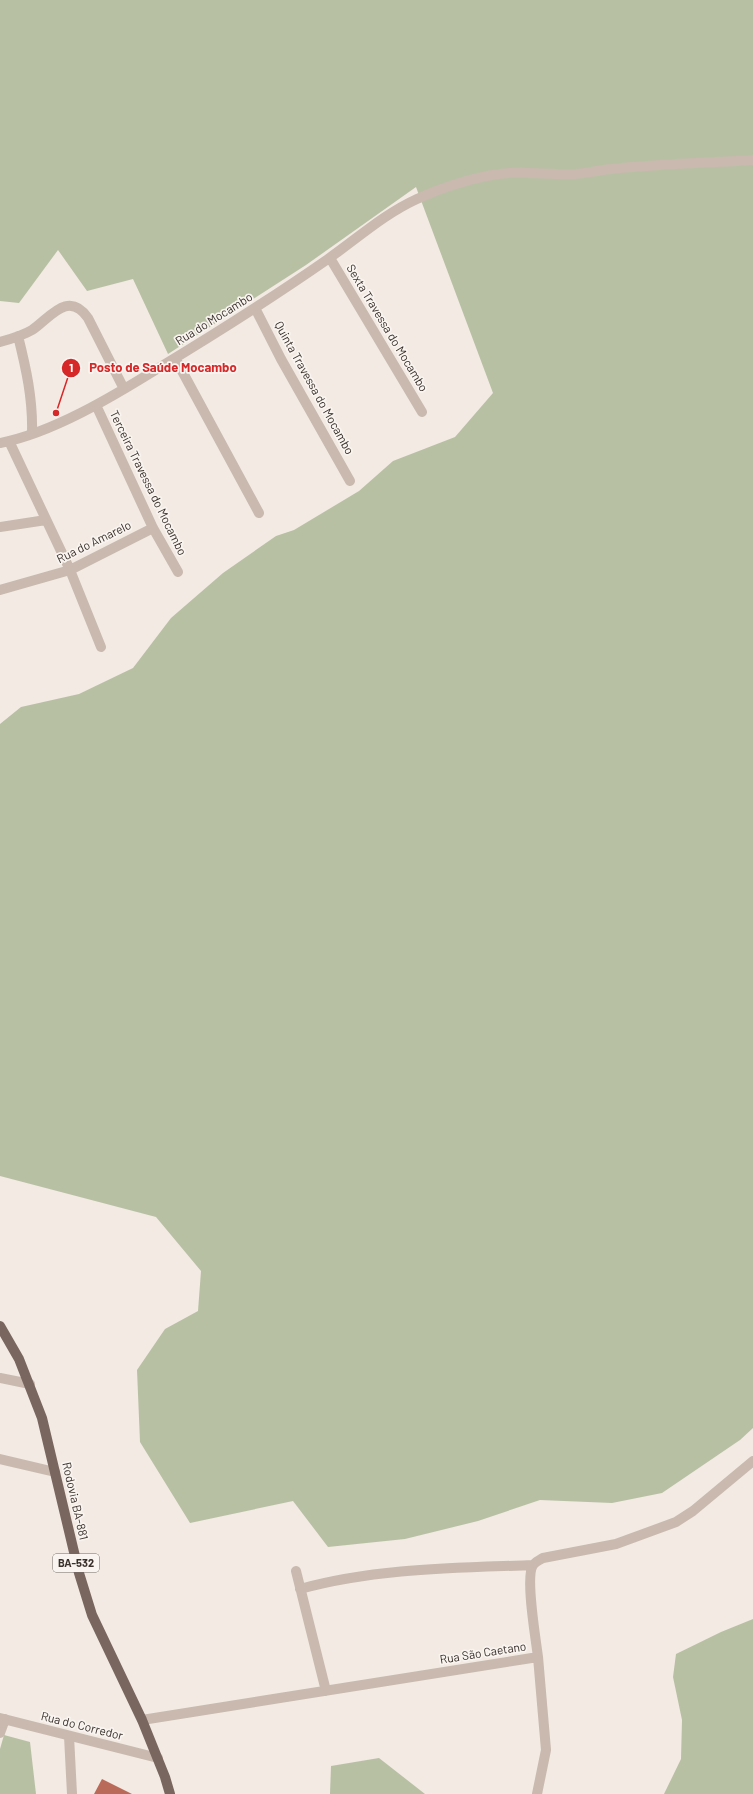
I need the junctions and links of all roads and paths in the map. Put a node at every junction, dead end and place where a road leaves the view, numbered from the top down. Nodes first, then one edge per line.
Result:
1 (753, 160) edge
2 (330, 258) junction
3 (255, 308) junction
4 (18, 336) junction
5 (0, 342) edge
6 (175, 358) junction
7 (124, 389) junction
8 (96, 405) junction
9 (422, 412) dead end
10 (32, 433) junction
11 (4, 442) edge
12 (350, 481) dead end
13 (259, 513) dead end
14 (46, 520) junction
15 (0, 527) edge
16 (153, 528) junction
17 (70, 570) junction
18 (178, 572) dead end
19 (0, 590) edge
20 (101, 647) dead end
21 (0, 1326) edge
22 (0, 1378) edge
23 (30, 1384) junction
24 (0, 1460) edge
25 (753, 1460) edge
26 (55, 1472) junction
27 (533, 1565) junction
28 (296, 1571) dead end
29 (300, 1589) junction
30 (538, 1657) junction
31 (326, 1691) junction
32 (3, 1719) edge
33 (142, 1720) junction
34 (0, 1733) edge
35 (69, 1736) junction
36 (158, 1758) junction
37 (72, 1794) edge
38 (170, 1794) edge
39 (537, 1794) edge

1 - 2 street, Rua do Mocambo
2 - 3 street, Rua do Mocambo
2 - 9 street, Sexta Travessa do Mocambo
3 - 6 street, Rua do Mocambo
3 - 12 street, Quinta Travessa do Mocambo
4 - 5 street
4 - 7 street
4 - 10 street
6 - 7 street, Rua do Mocambo
6 - 13 street
7 - 8 street, Rua do Mocambo
8 - 10 street, Rua do Mocambo
8 - 16 street, Terceira Travessa do Mocambo
10 - 11 street, Rua do Mocambo
11 - 14 street
14 - 15 street
14 - 17 street
16 - 17 street, Rua do Amarelo
16 - 18 street, Terceira Travessa do Mocambo
17 - 19 street, Rua do Amarelo
17 - 20 street
21 - 23 main road, Rodovia BA-881 / BA-532
22 - 23 street
23 - 26 main road, Rodovia BA-881 / BA-532
24 - 26 street
25 - 27 street
26 - 33 main road, Rodovia BA-881 / BA-532
27 - 29 street
27 - 30 street, Rua São Caetano
28 - 29 street
29 - 31 street
30 - 31 street, Rua São Caetano
30 - 39 street
31 - 33 street, Rua São Caetano
32 - 34 street
32 - 35 street, Rua do Corredor
33 - 36 main road, Rodovia BA-881 / BA-532
35 - 36 street, Rua do Corredor
35 - 37 street
36 - 38 main road, Rodovia BA-881 / BA-532

